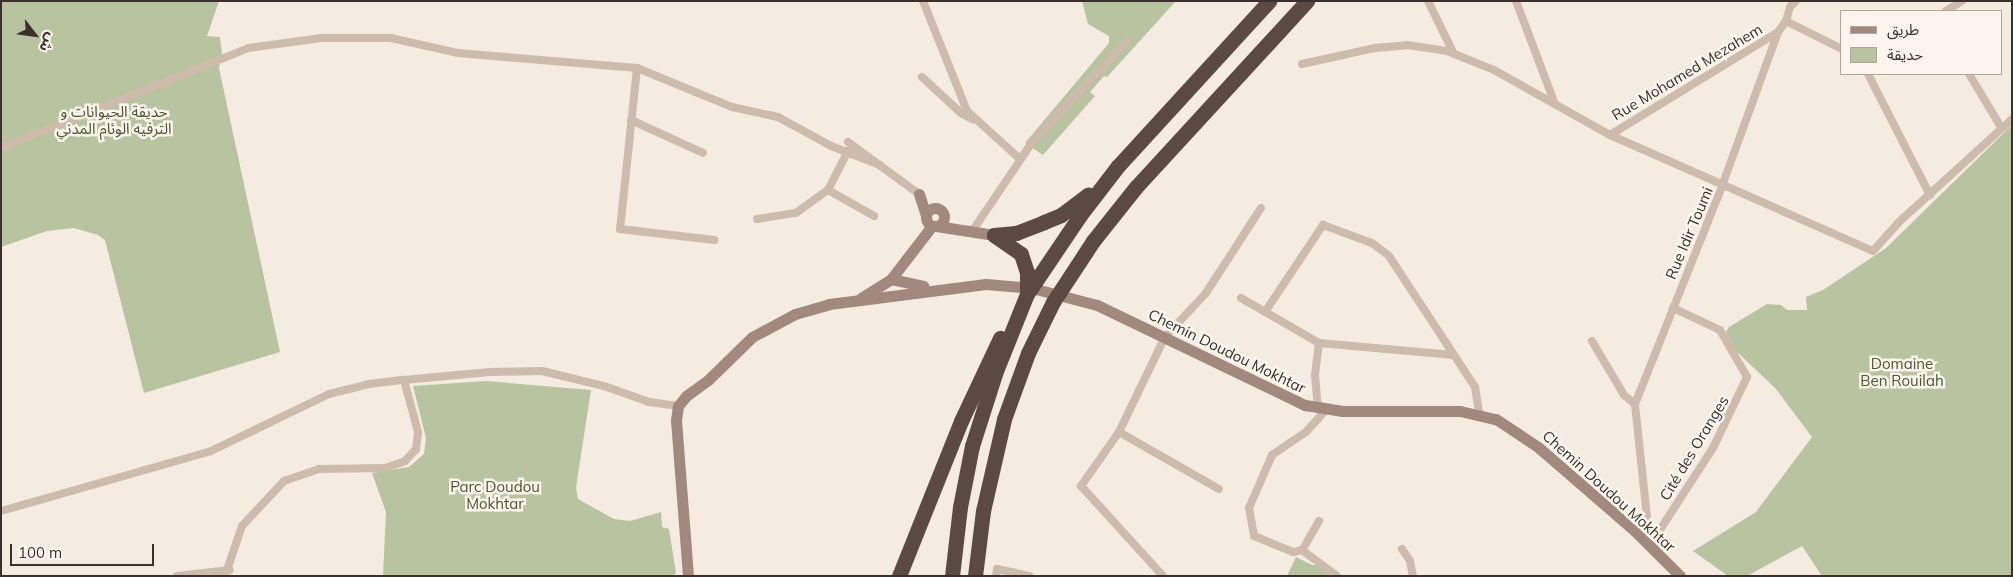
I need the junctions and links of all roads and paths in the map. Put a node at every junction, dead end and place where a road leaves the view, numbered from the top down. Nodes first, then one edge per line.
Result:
1 (923, 1) edge
2 (1258, 1) edge
3 (1269, 1) edge
4 (1307, 1) edge
5 (1428, 1) edge
6 (1516, 1) edge
7 (1796, 1) edge
8 (1962, 1) edge
9 (1948, 10) edge
10 (1786, 22) junction
11 (1778, 32) junction
12 (1127, 41) dead end
13 (1229, 45) junction
14 (1840, 48) edge
15 (1454, 54) junction
16 (1302, 64) dead end
17 (637, 68) junction
18 (1869, 75) edge
19 (1969, 75) edge
20 (922, 77) dead end
21 (1555, 104) junction
22 (2012, 119) edge
23 (631, 120) junction
24 (978, 123) junction
25 (2001, 127) junction
26 (1610, 135) junction
27 (848, 142) dead end
28 (1, 148) edge
29 (848, 152) junction
30 (703, 153) dead end
31 (1020, 159) junction
32 (880, 165) junction
33 (1118, 167) junction
34 (1722, 186) junction
35 (828, 190) junction
36 (919, 194) joint
37 (1930, 195) junction
38 (1261, 208) dead end
39 (874, 216) dead end
40 (933, 218) junction
41 (757, 219) dead end
42 (973, 230) junction
43 (994, 235) junction
44 (714, 240) dead end
45 (891, 279) junction
46 (940, 288) junction
47 (1028, 294) junction
48 (1241, 298) dead end
49 (857, 300) junction
50 (1673, 308) junction
51 (1265, 312) junction
52 (1165, 337) junction
53 (1592, 341) dead end
54 (1319, 343) junction
55 (1453, 355) junction
56 (404, 380) junction
57 (1635, 404) junction
58 (678, 406) junction
59 (1322, 409) junction
60 (1479, 413) junction
61 (1119, 432) junction
62 (1000, 434) junction
63 (1219, 489) dead end
64 (1, 511) edge
65 (1319, 521) dead end
66 (1650, 545) junction
67 (1302, 550) junction
68 (1402, 550) dead end
69 (227, 573) edge
70 (177, 576) edge
71 (688, 576) edge
72 (899, 576) edge
73 (952, 576) edge
74 (975, 576) edge
75 (986, 576) edge
76 (996, 576) edge
77 (1029, 576) edge
78 (1163, 576) edge
79 (1337, 576) edge
80 (1413, 576) edge
81 (1679, 576) edge

1 - 24 street
2 - 13 highway
3 - 13 highway
4 - 62 highway
5 - 15 street
6 - 21 street
7 - 10 street
8 - 9 street
10 - 11 street
10 - 14 street
11 - 26 street, Rue Mohamed Mezahem
11 - 34 street
12 - 31 street
13 - 33 highway
15 - 16 street, Rue Mohamed Mezahem
15 - 21 street, Rue Mohamed Mezahem
17 - 23 street
17 - 28 street
17 - 29 street
18 - 37 street
19 - 25 street
20 - 24 street
21 - 26 street, Rue Mohamed Mezahem
22 - 25 street, Rue Idir Toumi
23 - 30 street
23 - 44 street
24 - 31 street
25 - 37 street, Rue Idir Toumi
26 - 34 street
27 - 32 street
29 - 32 street
29 - 35 street
31 - 42 street
32 - 36 street
33 - 43 highway
33 - 47 highway
34 - 37 street, Rue Idir Toumi
34 - 50 street, Rue Idir Toumi
35 - 39 street
35 - 41 street
36 - 40 street
38 - 52 street
40 - 42 street
40 - 45 street
42 - 43 street
43 - 47 highway
45 - 46 street
45 - 49 street
46 - 49 street, Chemin Doudou Mokhtar
46 - 52 street, Chemin Doudou Mokhtar
47 - 72 highway
47 - 73 highway
48 - 51 street
49 - 58 street, Chemin Doudou Mokhtar
50 - 57 street, Rue Idir Toumi
50 - 66 street, Cité des Oranges
51 - 54 street
51 - 55 street
52 - 59 street, Chemin Doudou Mokhtar
52 - 61 street
53 - 57 street
54 - 55 street
54 - 59 street
55 - 60 street
56 - 58 street
56 - 64 street
56 - 69 street
57 - 66 street, Rue Idir Toumi
58 - 71 street
59 - 60 street, Chemin Doudou Mokhtar
59 - 67 street
60 - 66 street, Chemin Doudou Mokhtar
61 - 63 street
61 - 78 street
62 - 74 highway
62 - 75 highway
65 - 67 street
66 - 81 street, Chemin Doudou Mokhtar
67 - 79 street
68 - 80 street
69 - 70 street
76 - 77 street

